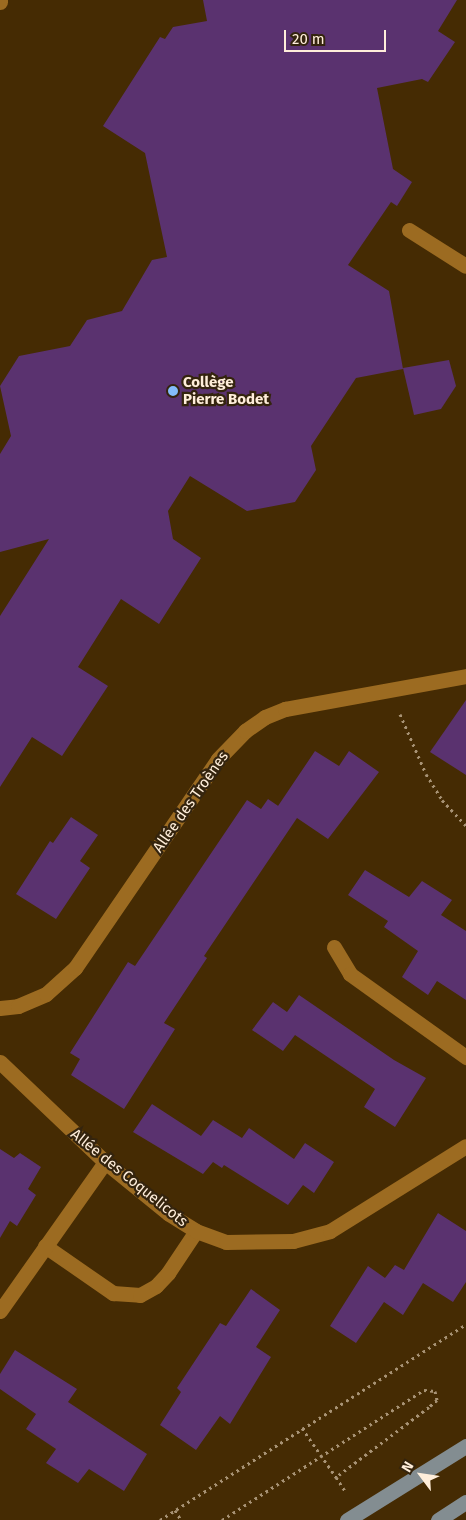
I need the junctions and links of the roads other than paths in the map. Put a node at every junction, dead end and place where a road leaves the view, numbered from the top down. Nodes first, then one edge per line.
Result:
1 (409, 230) dead end
2 (466, 266) edge
3 (466, 676) edge
4 (334, 947) dead end
5 (0, 1008) edge
6 (466, 1057) edge
7 (0, 1062) edge
8 (466, 1146) edge
9 (105, 1162) junction
10 (196, 1231) junction
11 (45, 1246) junction
12 (0, 1311) edge
13 (466, 1446) edge
14 (466, 1502) edge
15 (347, 1520) edge
16 (438, 1520) edge

1 - 2 street
3 - 5 street, Allée des Troènes
4 - 6 street
7 - 9 street, Allée des Coquelicots
8 - 10 street, Allée des Coquelicots
9 - 10 street, Allée des Coquelicots
9 - 11 street
10 - 11 street
11 - 12 street
13 - 15 main road
14 - 16 main road

